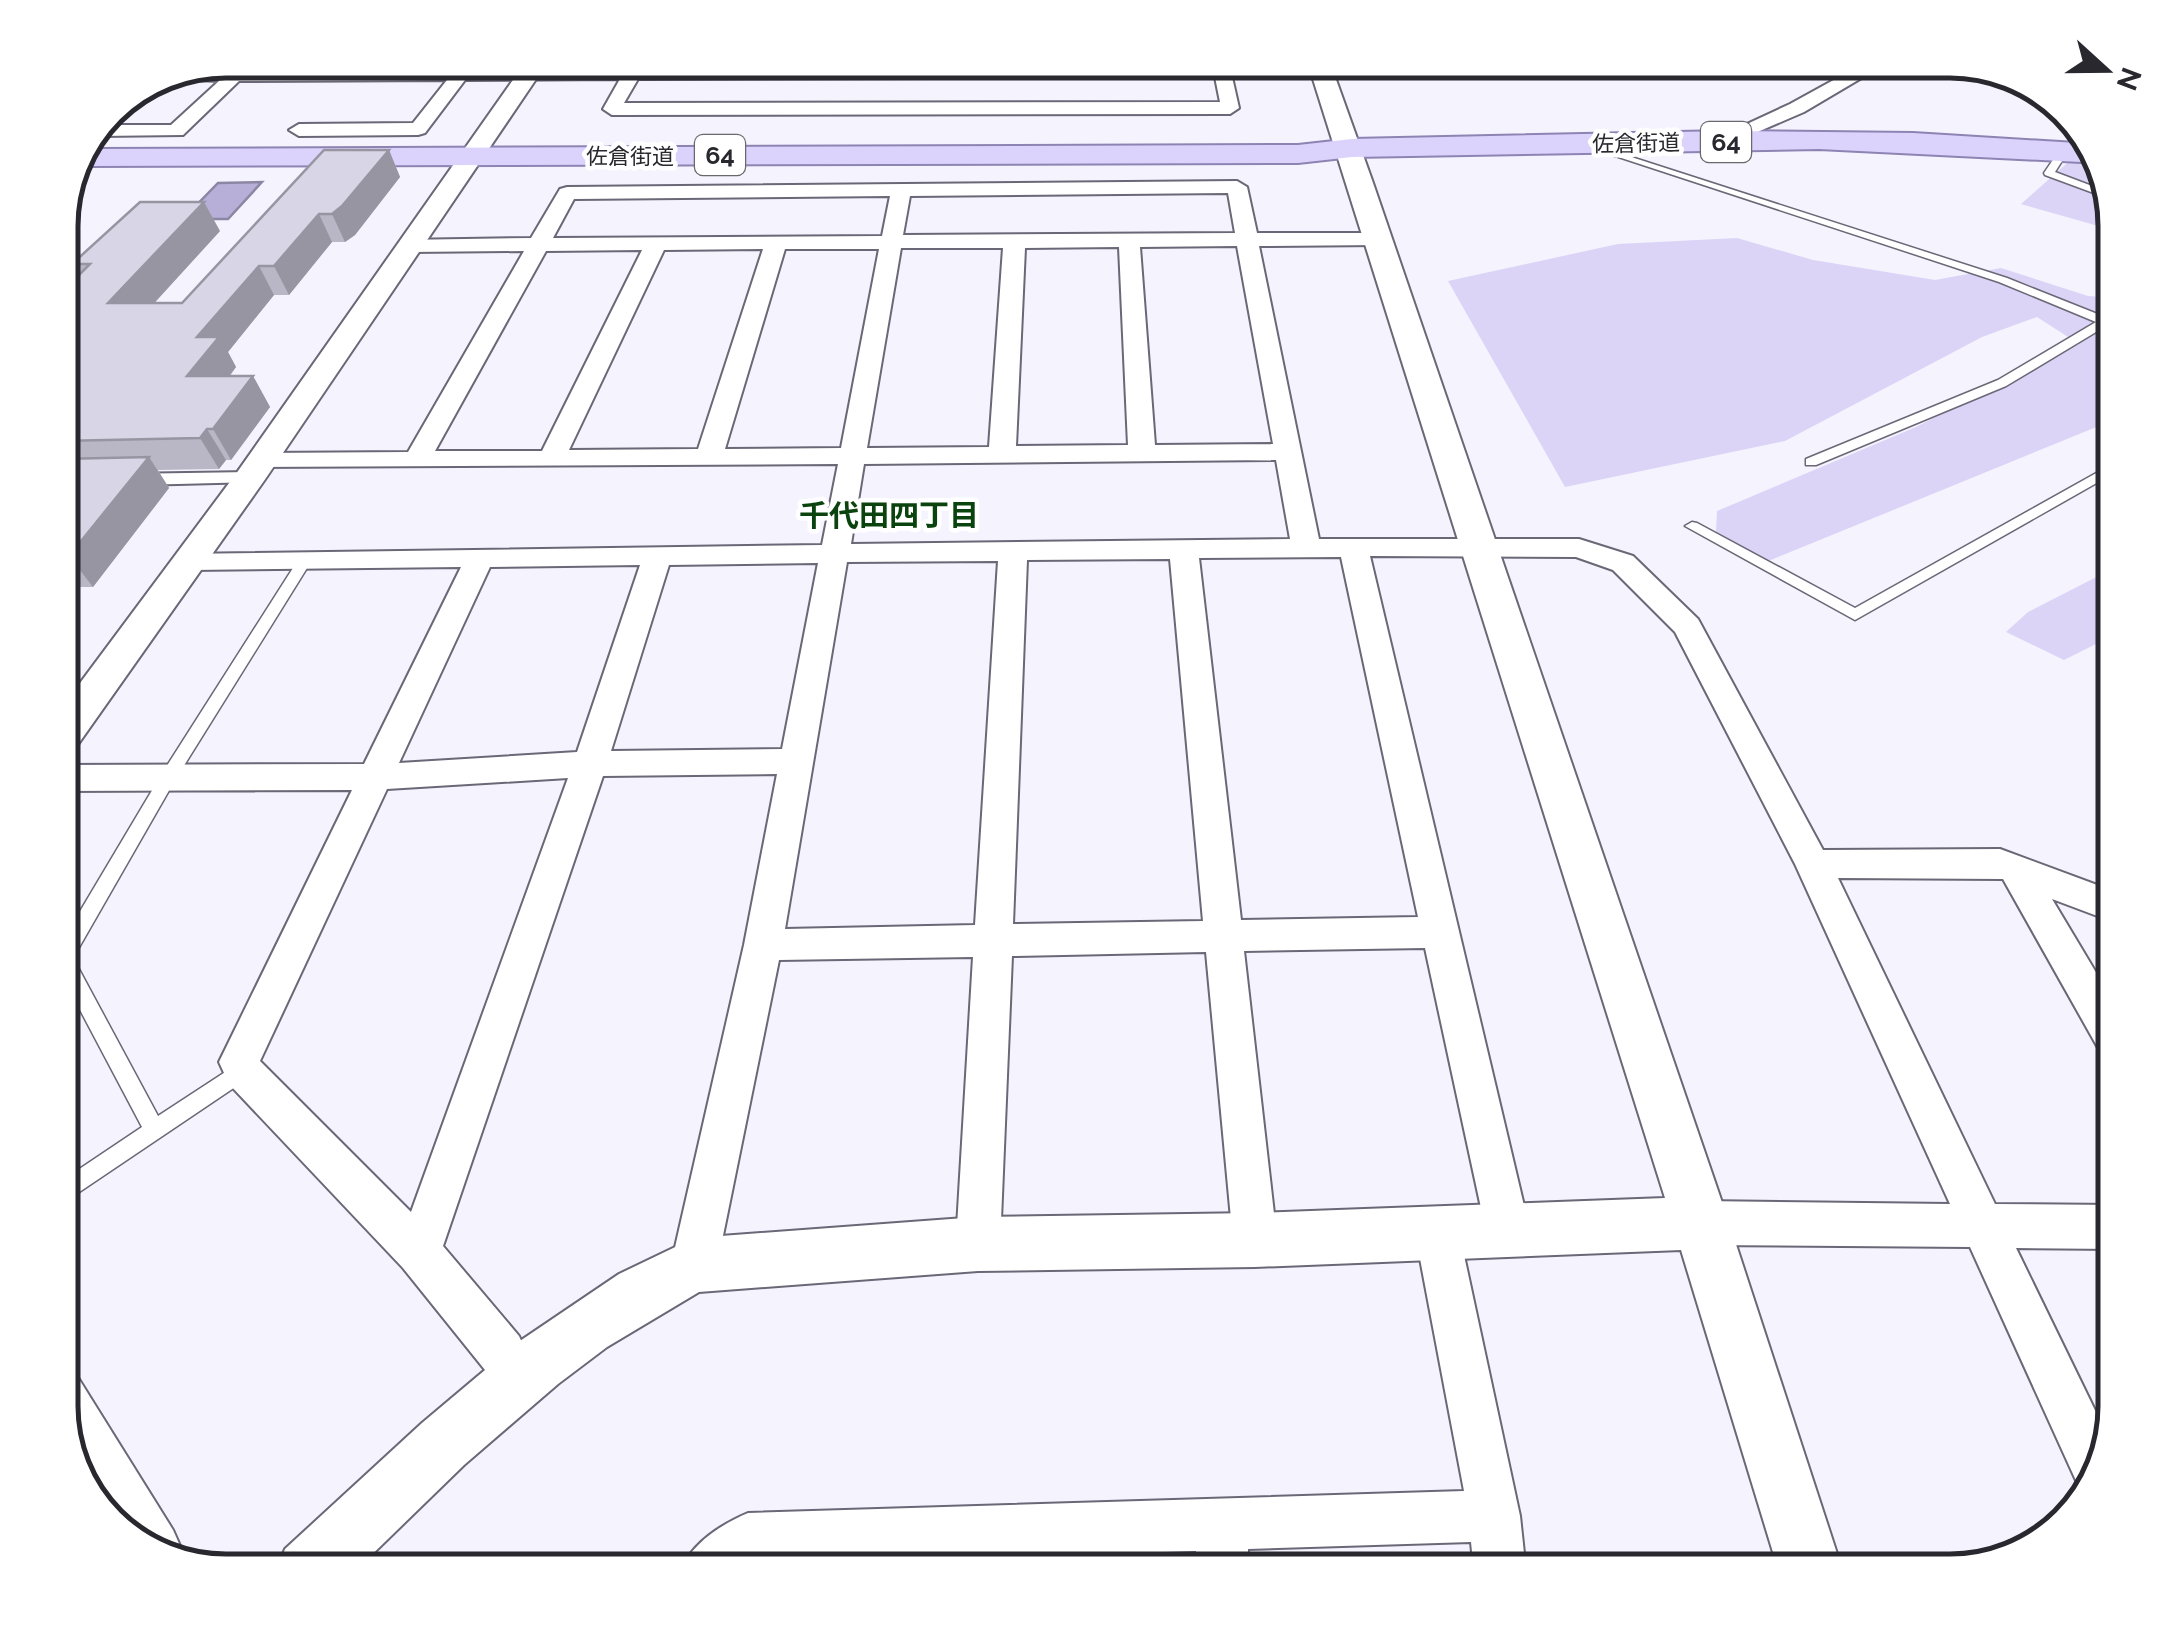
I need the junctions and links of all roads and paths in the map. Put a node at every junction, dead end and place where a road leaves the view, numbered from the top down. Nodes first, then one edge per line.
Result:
1 (233, 77) edge
2 (252, 77) edge
3 (349, 77) edge
4 (388, 77) edge
5 (459, 77) edge
6 (526, 77) edge
7 (630, 77) edge
8 (924, 77) edge
9 (1224, 77) edge
10 (1325, 77) edge
11 (1852, 77) edge
12 (344, 82) junction
13 (918, 109) junction
14 (312, 116) dead end
15 (112, 131) edge
16 (1718, 142) junction
17 (1589, 144) junction
18 (99, 148) edge
19 (1352, 148) junction
20 (2064, 150) junction
21 (475, 151) junction
22 (2078, 152) edge
23 (95, 158) edge
24 (902, 190) junction
25 (2094, 190) edge
26 (1380, 239) junction
27 (1129, 240) junction
28 (1247, 240) junction
29 (1014, 241) junction
30 (892, 242) junction
31 (776, 243) junction
32 (538, 244) junction
33 (656, 244) junction
34 (410, 245) junction
35 (2098, 318) edge
36 (2098, 330) edge
37 (1287, 452) junction
38 (1142, 454) junction
39 (1002, 455) junction
40 (851, 456) junction
41 (709, 458) junction
42 (551, 459) junction
43 (418, 460) junction
44 (1811, 462) dead end
45 (256, 470) junction
46 (2098, 476) edge
47 (78, 480) edge
48 (1692, 526) dead end
49 (1478, 546) junction
50 (1306, 548) junction
51 (1354, 548) junction
52 (1184, 550) junction
53 (1013, 552) junction
54 (833, 554) junction
55 (657, 556) junction
56 (480, 558) junction
57 (304, 560) junction
58 (191, 561) junction
59 (78, 715) edge
60 (796, 761) junction
61 (590, 764) junction
62 (169, 776) junction
63 (378, 777) junction
64 (78, 778) edge
65 (1813, 864) junction
66 (2015, 868) junction
67 (2098, 901) edge
68 (78, 932) edge
69 (1440, 932) junction
70 (1224, 936) junction
71 (994, 941) junction
72 (764, 945) junction
73 (78, 986) edge
74 (2098, 1011) edge
75 (243, 1071) junction
76 (154, 1129) junction
77 (78, 1182) edge
78 (1702, 1223) junction
79 (1980, 1226) junction
80 (2098, 1227) edge
81 (1508, 1230) junction
82 (1437, 1232) junction
83 (1255, 1240) junction
84 (978, 1244) junction
85 (419, 1252) junction
86 (694, 1265) junction
87 (514, 1378) junction
88 (79, 1424) edge
89 (2090, 1455) edge
90 (1494, 1516) junction
91 (143, 1529) edge
92 (1221, 1548) edge
93 (923, 1553) edge
94 (327, 1554) edge
95 (730, 1554) edge
96 (1498, 1554) edge
97 (1804, 1554) edge

1 - 15 street
2 - 12 street
3 - 12 street
4 - 12 street
5 - 14 street
6 - 21 street
7 - 13 street
8 - 13 street
9 - 13 street
10 - 19 street
11 - 16 street
16 - 17 main road, 佐倉街道 / 64
16 - 20 main road, 佐倉街道 / 64
17 - 19 main road, 佐倉街道 / 64
17 - 35 lane
18 - 21 main road, 佐倉街道 / 64
19 - 21 main road, 佐倉街道 / 64
19 - 26 street
20 - 22 main road, 佐倉街道 / 64
20 - 25 lane
21 - 23 main road, 佐倉街道 / 64
21 - 34 street
24 - 28 street
24 - 30 street
24 - 32 street
26 - 28 street
26 - 49 street
27 - 28 street
27 - 29 street
27 - 38 street
28 - 37 street
29 - 30 street
29 - 39 street
30 - 31 street
30 - 40 street
31 - 33 street
31 - 41 street
32 - 33 street
32 - 34 street
32 - 43 street
33 - 42 street
34 - 45 street
36 - 44 lane
37 - 38 street
37 - 50 street
38 - 39 street
39 - 40 street
40 - 41 street
40 - 54 street
41 - 42 street
42 - 43 street
43 - 45 street
45 - 47 street
45 - 58 street
46 - 48 lane
49 - 51 street
49 - 65 street
49 - 78 street
50 - 51 street
50 - 52 street
51 - 69 street
52 - 53 street
52 - 70 street
53 - 54 street
53 - 71 street
54 - 55 street
54 - 60 street
55 - 56 street
55 - 61 street
56 - 57 street
56 - 63 street
57 - 58 street
57 - 62 lane
58 - 59 street
60 - 61 street
60 - 72 street
61 - 63 street
61 - 85 street
62 - 63 street
62 - 64 street
62 - 68 lane
63 - 75 street
65 - 66 street
65 - 79 street
66 - 67 street
66 - 74 street
69 - 70 street
69 - 81 street
70 - 71 street
70 - 83 street
71 - 72 street
71 - 84 street
72 - 86 street
73 - 76 lane
75 - 76 lane
75 - 85 street
76 - 77 lane
78 - 79 street
78 - 81 street
78 - 97 street
79 - 80 street
79 - 89 street
81 - 82 street
82 - 83 street
82 - 90 street
83 - 84 street
84 - 86 street
85 - 87 street
86 - 87 street
87 - 94 street
88 - 91 street
90 - 92 street
90 - 96 street
92 - 93 street
93 - 95 street

